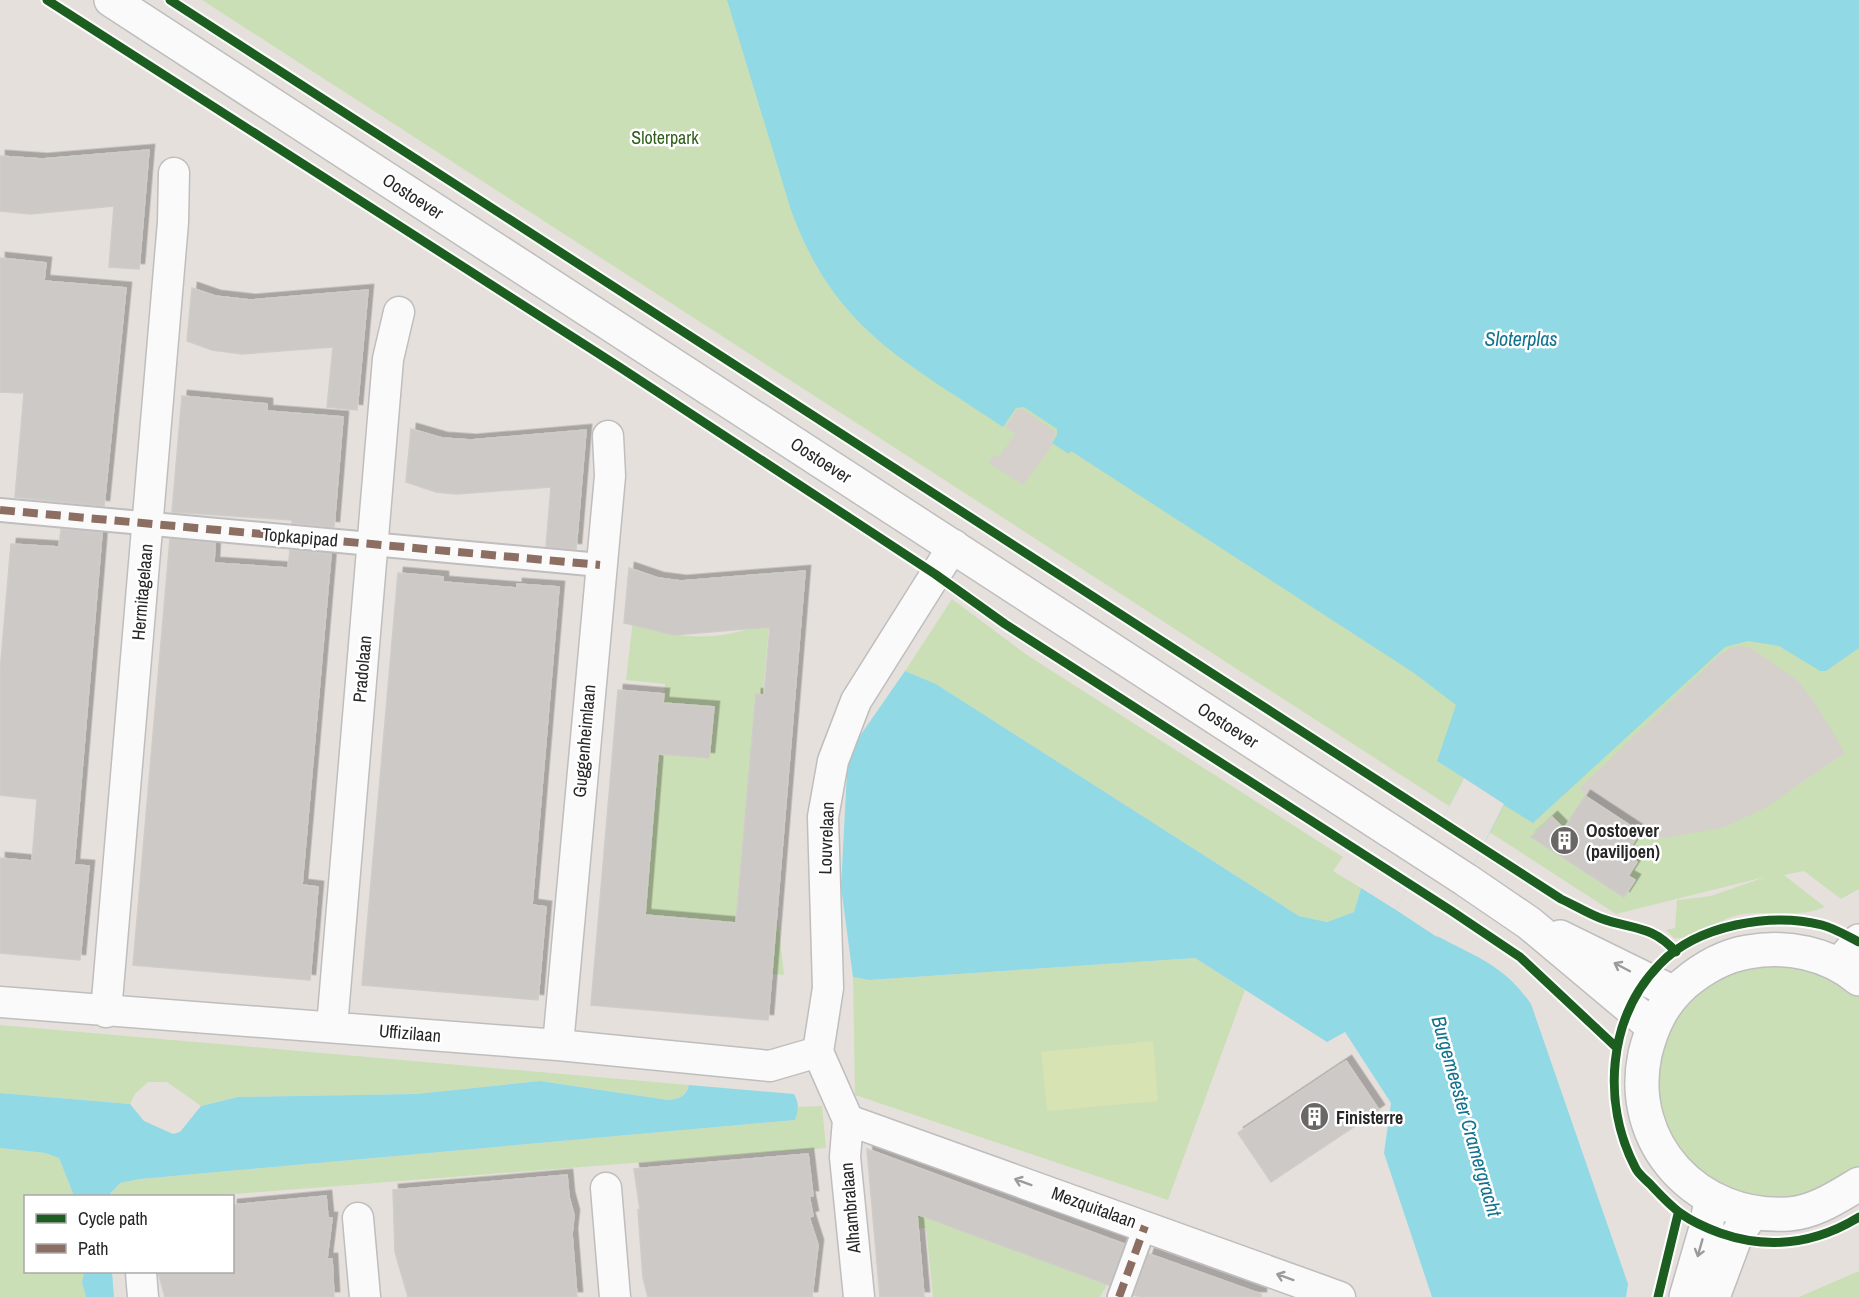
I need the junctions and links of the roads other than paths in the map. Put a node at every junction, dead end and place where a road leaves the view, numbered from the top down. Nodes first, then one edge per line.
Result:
1 (111, 0) edge
2 (174, 173) dead end
3 (399, 312) dead end
4 (608, 436) dead end
5 (0, 510) edge
6 (147, 523) junction
7 (372, 543) junction
8 (954, 545) junction
9 (600, 566) junction
10 (1529, 923) junction
11 (1852, 962) edge
12 (1674, 993) junction
13 (0, 1002) edge
14 (106, 1012) junction
15 (1652, 1026) junction
16 (332, 1027) junction
17 (558, 1045) junction
18 (818, 1052) junction
19 (848, 1120) junction
20 (1859, 1184) edge
21 (606, 1188) dead end
22 (1711, 1199) junction
23 (1752, 1213) junction
24 (358, 1218) dead end
25 (1145, 1226) junction
26 (141, 1273) edge
27 (143, 1297) edge
28 (364, 1297) edge
29 (615, 1297) edge
30 (859, 1297) edge
31 (1119, 1297) edge
32 (1340, 1297) edge
33 (1686, 1297) edge
34 (1713, 1297) edge

1 - 8 main road, Oostoever
2 - 6 street, Hermitagelaan
3 - 7 street, Pradolaan
4 - 9 street, Guggenheimlaan
5 - 6 street, Topkapipad
6 - 7 street, Topkapipad
6 - 14 street, Hermitagelaan
7 - 9 street, Topkapipad
7 - 16 street, Pradolaan
8 - 10 main road, Oostoever
8 - 18 street, Louvrelaan
9 - 17 street, Guggenheimlaan
12 -> 10 main road, Oostoever
10 - 15 main road, Oostoever
11 - 12 main road
12 - 15 main road
13 - 14 street, Uffizilaan
14 - 16 street, Uffizilaan
15 - 22 main road
16 - 17 street, Uffizilaan
17 - 18 street, Uffizilaan
18 - 19 street
25 -> 19 street, Mezquitalaan
19 - 30 street, Alhambralaan
20 - 23 main road
21 - 29 street
22 - 23 main road
22 -> 33 main road
23 - 34 main road
24 - 28 street
25 - 31 street
32 -> 25 street, Mezquitalaan
26 - 27 street

